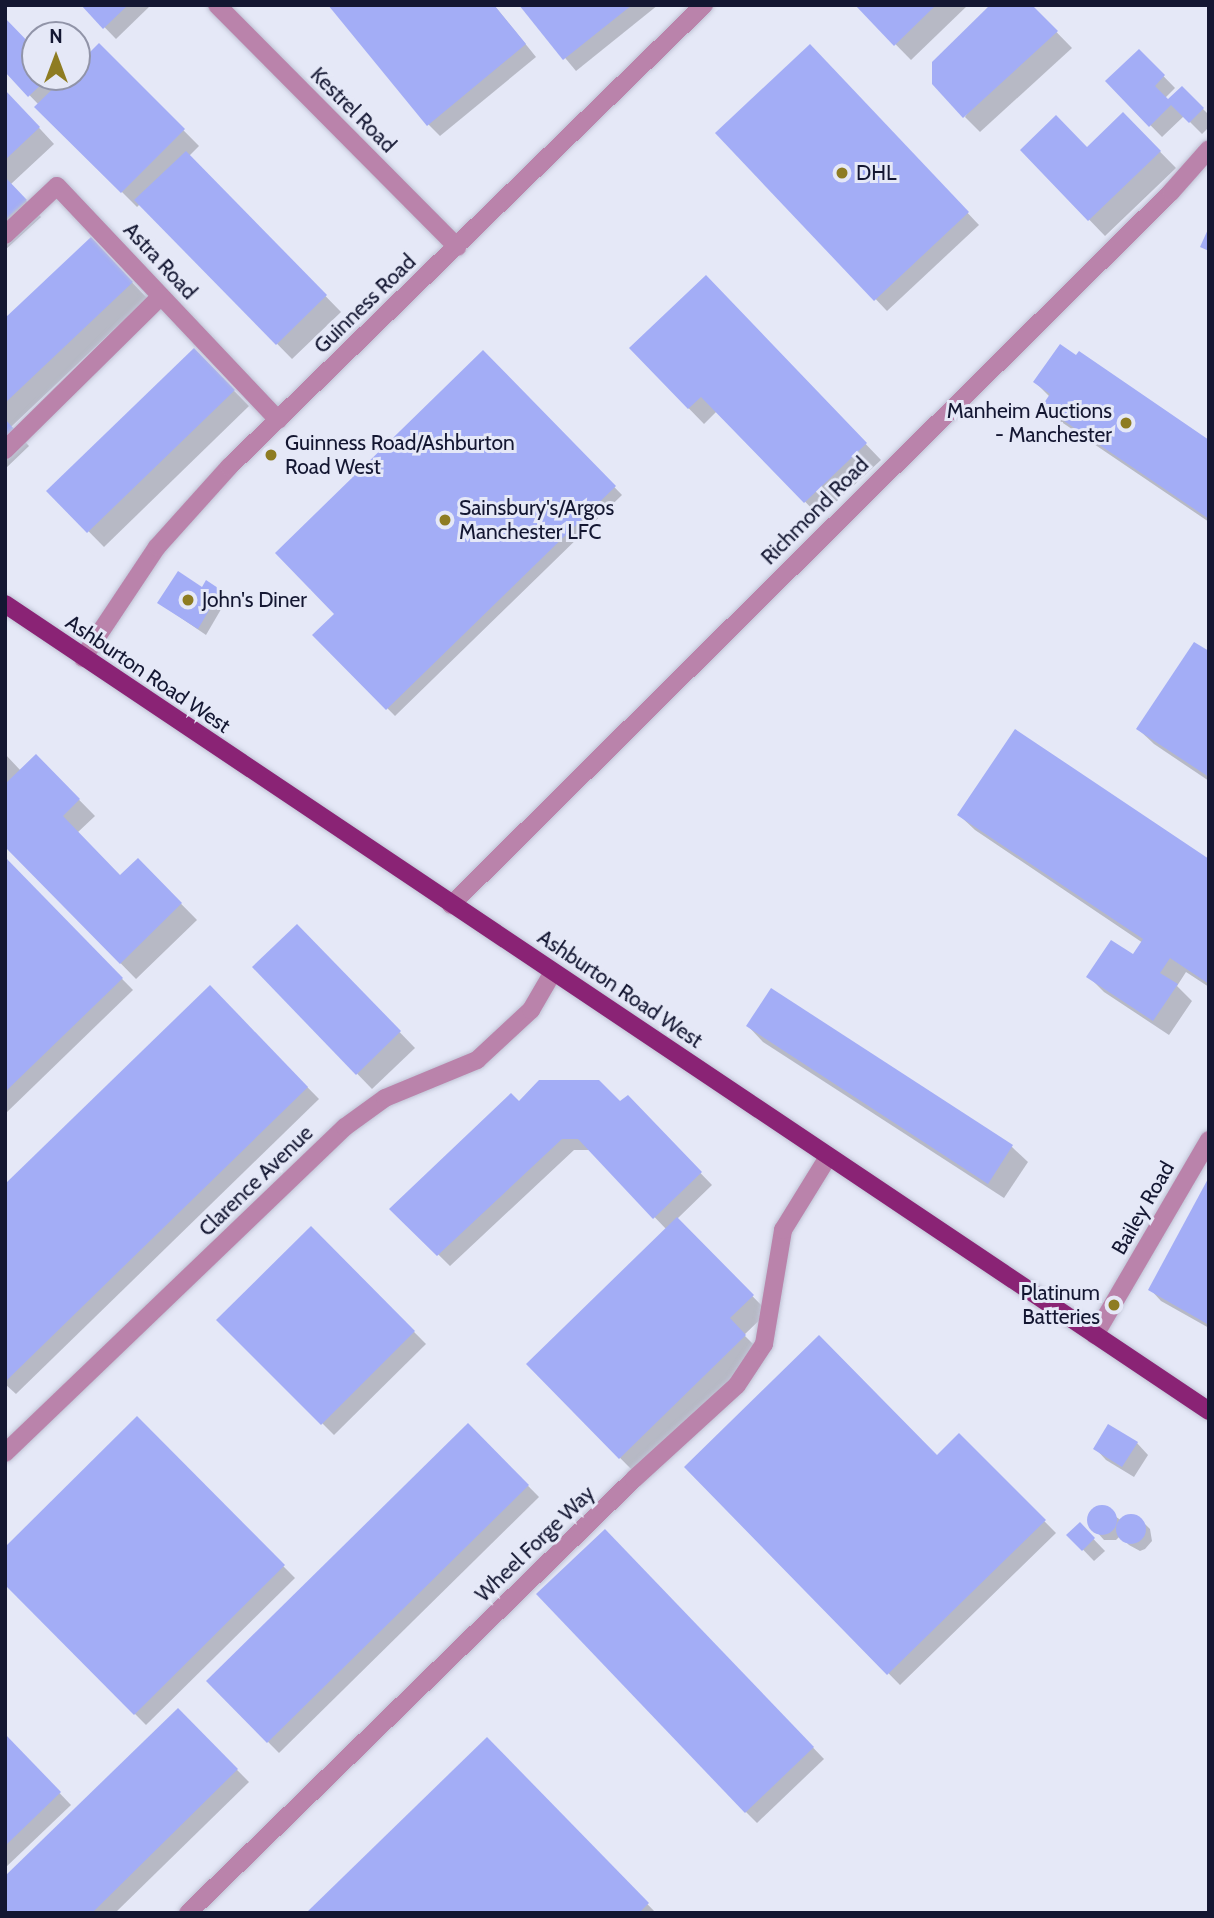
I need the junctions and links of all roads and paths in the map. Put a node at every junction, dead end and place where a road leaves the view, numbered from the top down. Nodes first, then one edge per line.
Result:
1 (217, 5) edge
2 (704, 5) edge
3 (1209, 149) edge
4 (5, 235) edge
5 (457, 247) junction
6 (161, 296) junction
7 (278, 420) junction
8 (5, 450) edge
9 (5, 604) edge
10 (83, 658) junction
11 (452, 905) junction
12 (553, 972) junction
13 (1209, 1140) edge
14 (828, 1157) junction
15 (1095, 1335) junction
16 (1209, 1412) edge
17 (5, 1453) edge
18 (188, 1913) edge

1 - 5 street, Kestrel Road
2 - 5 street, Guinness Road
3 - 11 street, Richmond Road
4 - 6 street, Astra Road
5 - 7 street, Guinness Road
6 - 7 street, Astra Road
6 - 8 street
7 - 10 street, Guinness Road
9 - 10 main road, Ashburton Road West
10 - 11 main road, Ashburton Road West
11 - 12 main road, Ashburton Road West
12 - 14 main road, Ashburton Road West
12 - 17 street, Clarence Avenue
13 - 15 street, Bailey Road
14 - 15 main road, Ashburton Road West
14 - 18 street, Wheel Forge Way
15 - 16 main road, Ashburton Road West

